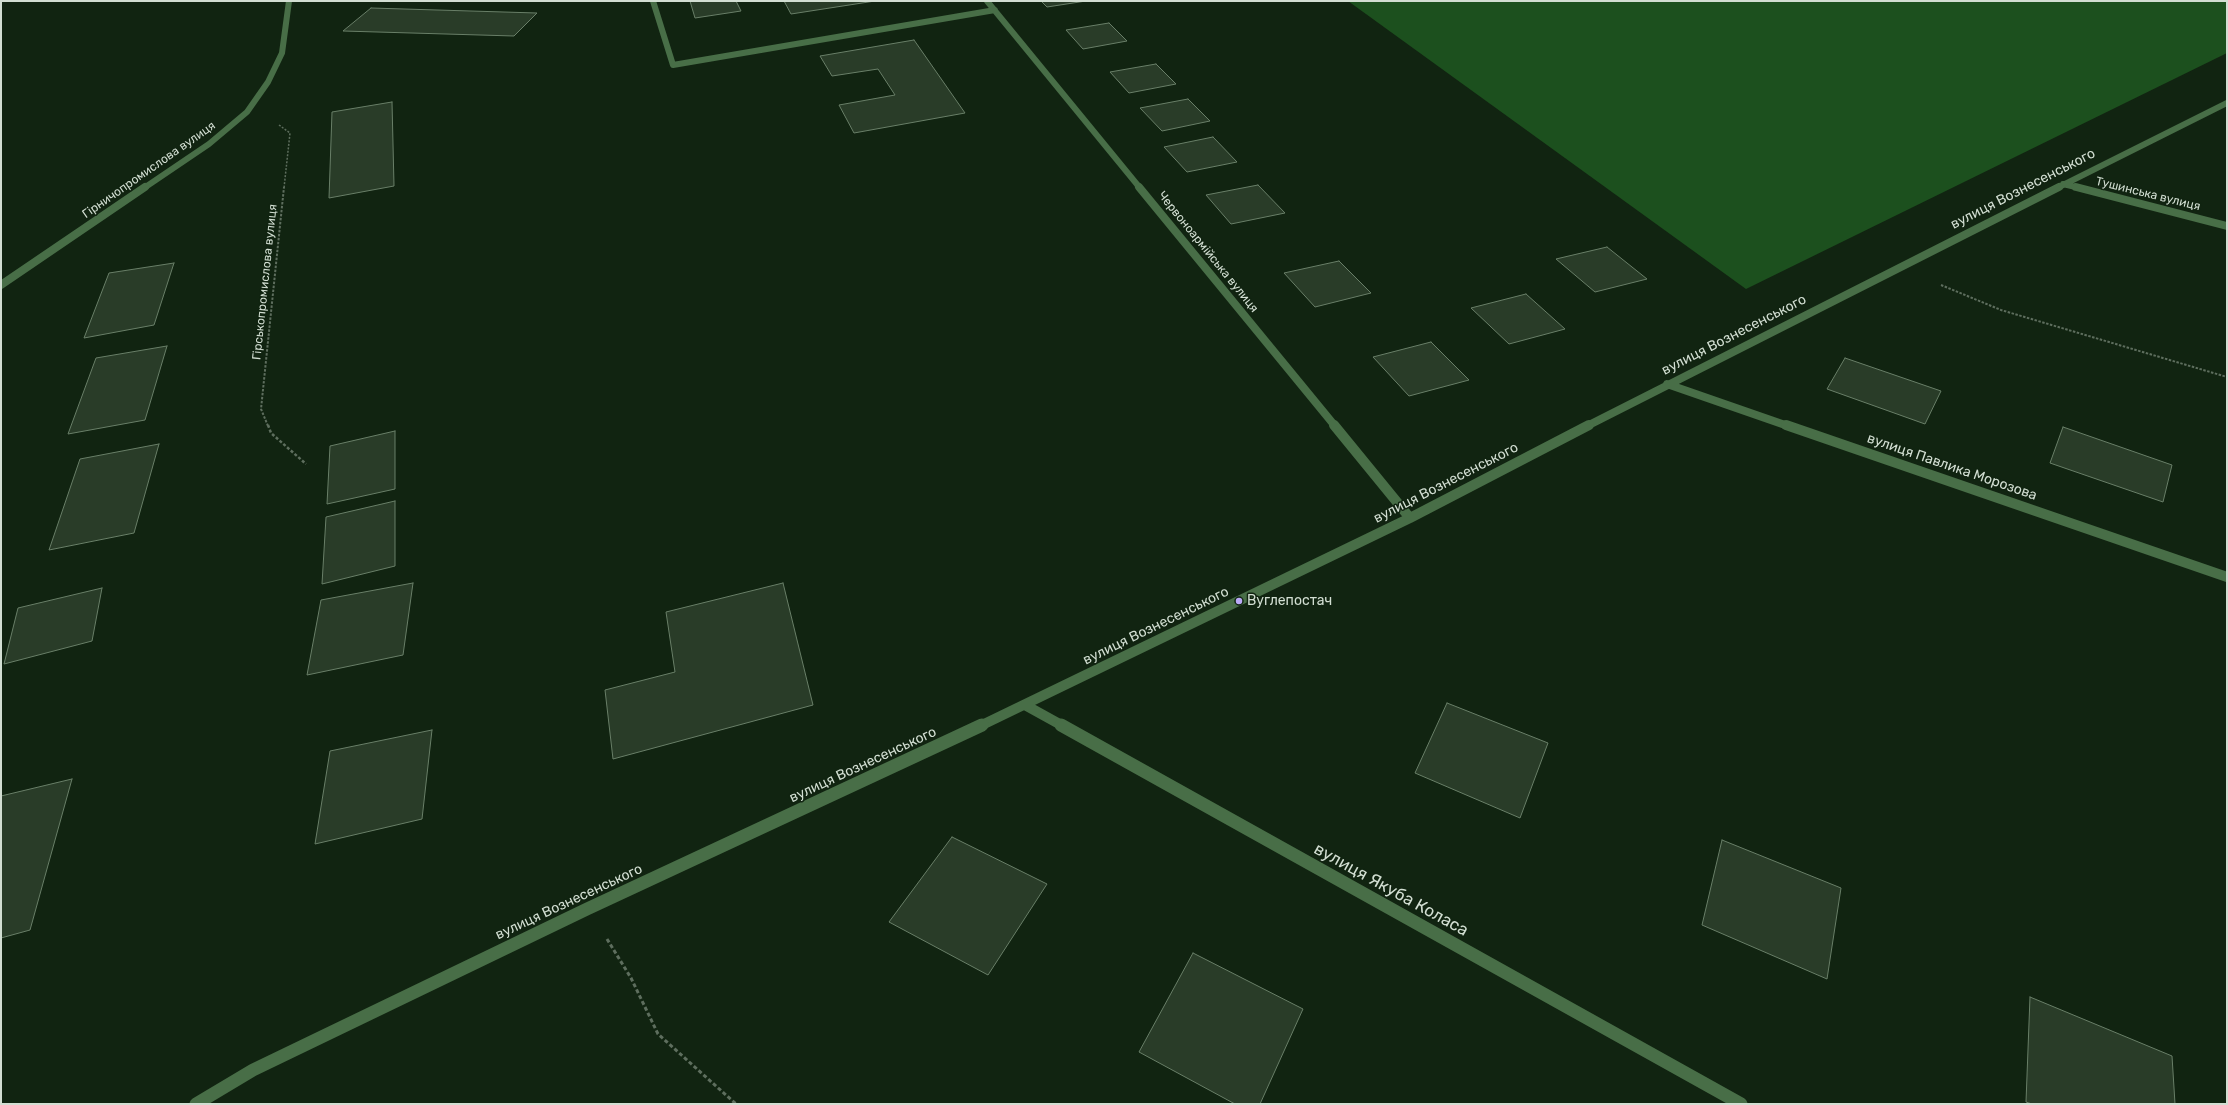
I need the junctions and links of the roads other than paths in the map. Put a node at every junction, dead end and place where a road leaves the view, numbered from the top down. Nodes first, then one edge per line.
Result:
1 (288, 1) edge
2 (653, 1) edge
3 (988, 1) edge
4 (995, 10) junction
5 (2227, 103) edge
6 (2063, 184) junction
7 (2227, 226) edge
8 (1, 285) edge
9 (1667, 384) junction
10 (1410, 518) junction
11 (2227, 577) edge
12 (1025, 705) junction
13 (196, 1104) edge
14 (1741, 1104) edge

1 - 8 street, Гірничопромислова вулиця
2 - 4 street
3 - 4 street, Червоноармійська вулиця
4 - 10 street, Червоноармійська вулиця
5 - 6 street, вулиця Вознесенського
6 - 7 street, Тушинська вулиця
6 - 9 street, вулиця Вознесенського
9 - 10 street, вулиця Вознесенського
9 - 11 street, вулиця Павлика Морозова
10 - 12 street, вулиця Вознесенського
12 - 13 street, вулиця Вознесенського
12 - 14 street, вулиця Якуба Коласа

